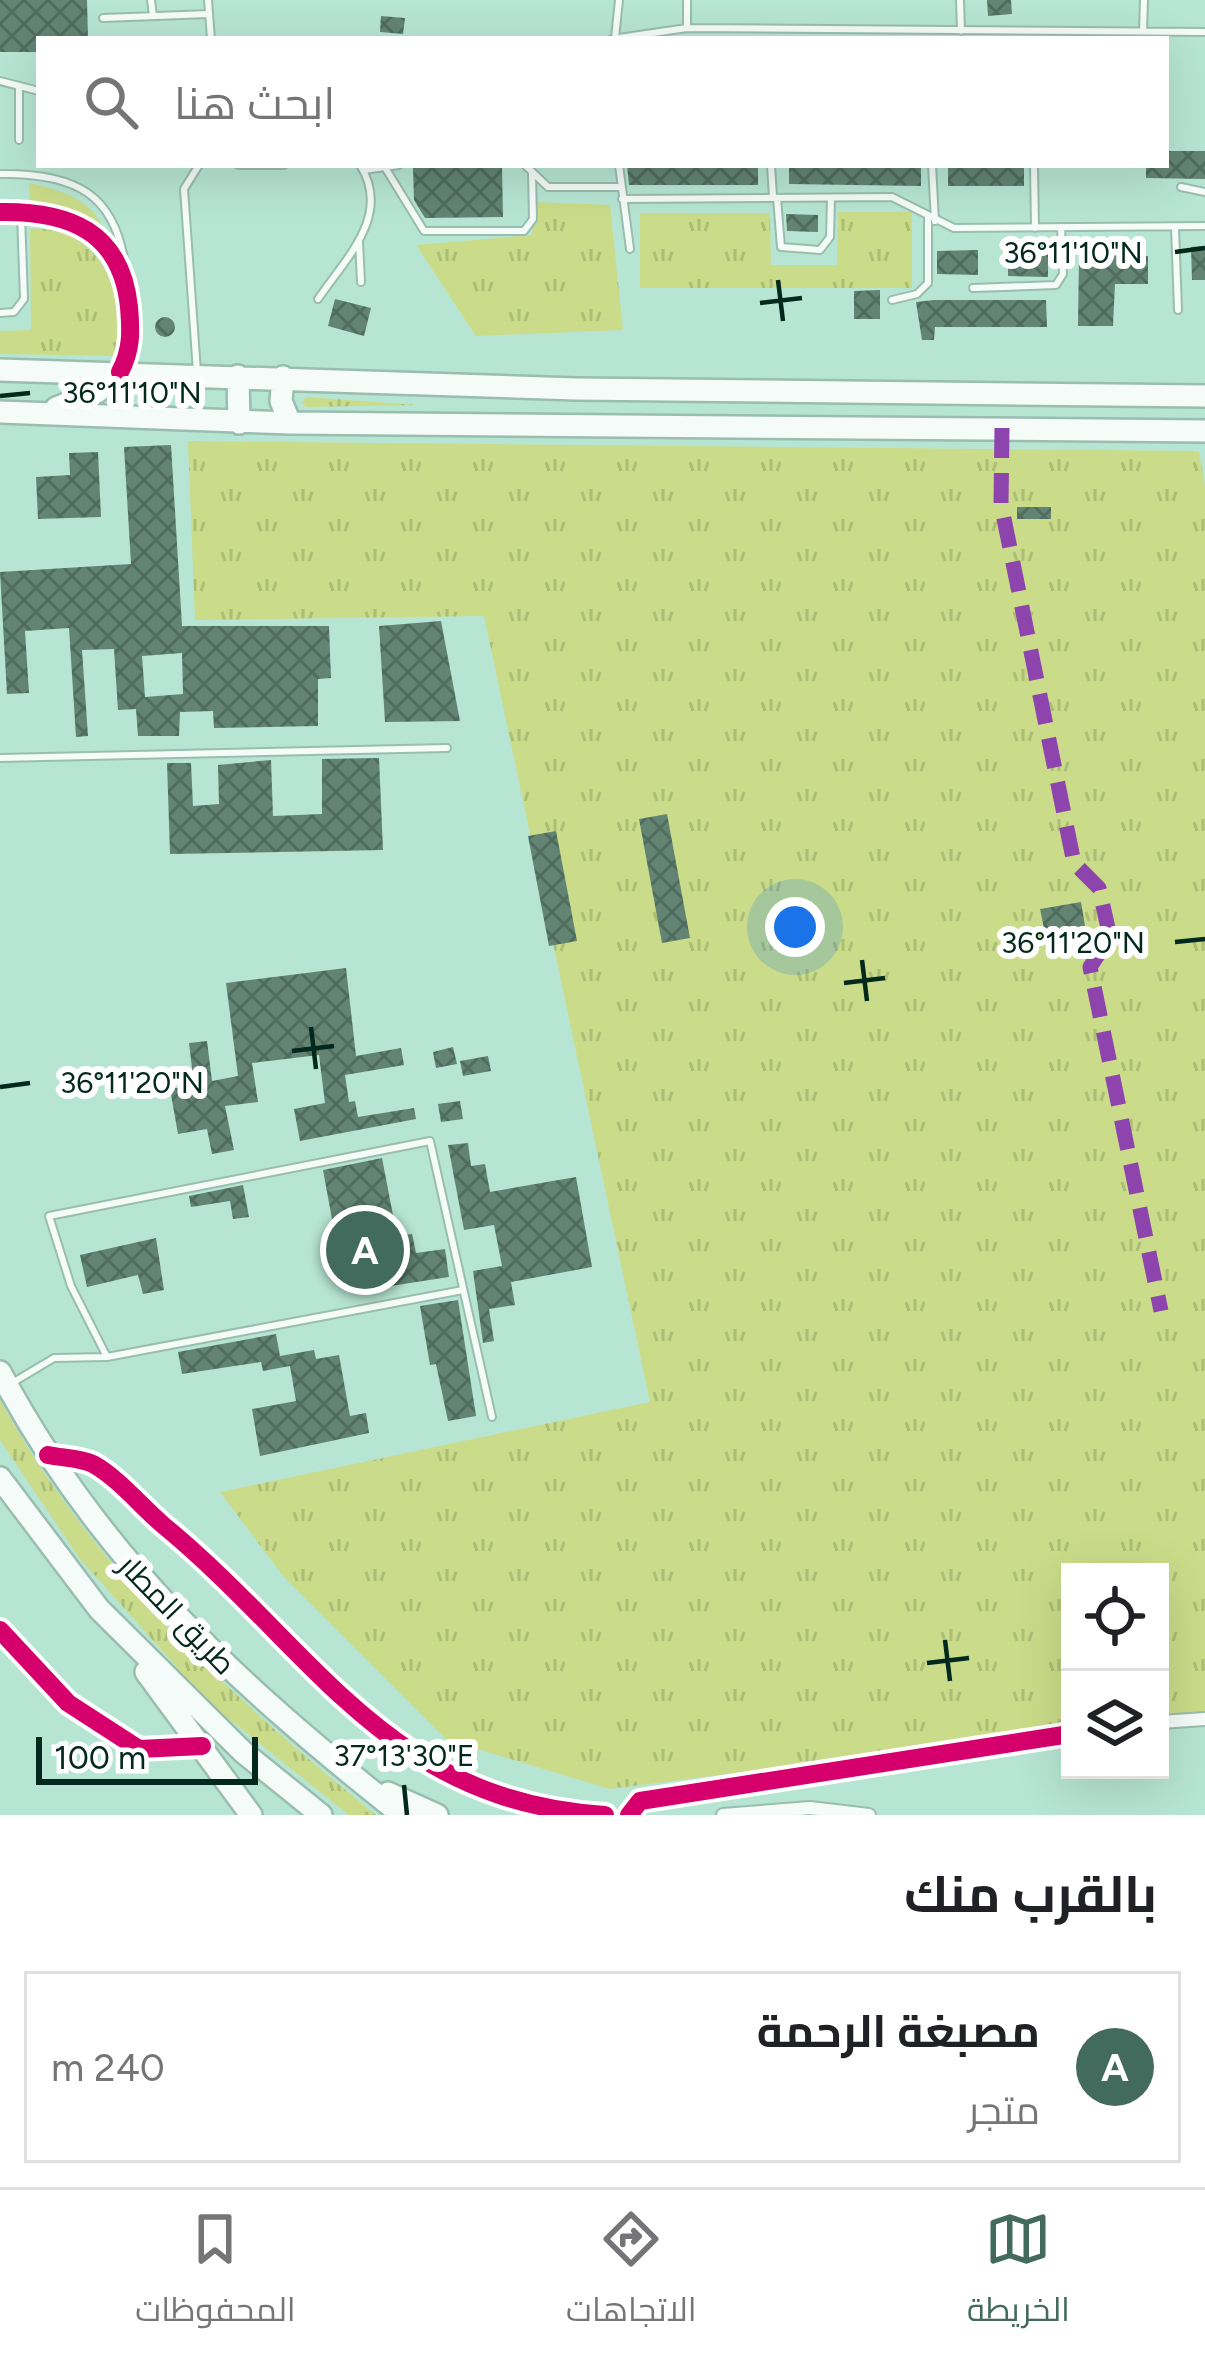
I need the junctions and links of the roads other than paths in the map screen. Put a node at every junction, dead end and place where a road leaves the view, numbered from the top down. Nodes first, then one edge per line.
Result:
1 (152, 0) edge
2 (208, 0) edge
3 (620, 0) edge
4 (687, 0) edge
5 (960, 0) edge
6 (1144, 0) edge
7 (209, 14) junction
8 (153, 16) junction
9 (104, 19) dead end
10 (687, 28) junction
11 (961, 31) junction
12 (1143, 31) junction
13 (1205, 32) edge
14 (762, 34) edge
15 (1033, 35) edge
16 (212, 36) edge
17 (614, 36) edge
18 (634, 36) edge
19 (0, 82) edge
20 (19, 89) junction
21 (36, 91) edge
22 (19, 140) dead end
23 (197, 168) edge
24 (362, 168) edge
25 (391, 168) edge
26 (528, 168) edge
27 (619, 168) edge
28 (771, 168) edge
29 (932, 168) edge
30 (1034, 168) edge
31 (386, 170) junction
32 (532, 173) junction
33 (0, 174) edge
34 (1181, 187) dead end
35 (621, 188) junction
36 (1205, 192) edge
37 (775, 198) junction
38 (831, 198) junction
39 (622, 200) junction
40 (0, 212) edge
41 (21, 212) junction
42 (932, 220) junction
43 (1205, 226) edge
44 (1061, 227) junction
45 (1175, 227) junction
46 (1035, 228) junction
47 (359, 238) junction
48 (630, 249) dead end
49 (126, 278) junction
50 (361, 282) dead end
51 (973, 288) dead end
52 (318, 298) dead end
53 (892, 300) dead end
54 (1178, 310) dead end
55 (0, 313) edge
56 (0, 370) edge
57 (121, 372) junction
58 (199, 375) junction
59 (238, 376) junction
60 (283, 377) junction
61 (1205, 396) edge
62 (0, 412) edge
63 (38, 412) junction
64 (200, 421) junction
65 (239, 423) junction
66 (290, 424) junction
67 (1205, 431) edge
68 (447, 748) dead end
69 (0, 758) edge
70 (464, 1290) junction
71 (107, 1357) junction
72 (4, 1379) edge
73 (492, 1417) dead end
74 (48, 1455) junction
75 (0, 1478) edge
76 (99, 1609) junction
77 (0, 1630) edge
78 (1205, 1719) edge
79 (1169, 1721) edge
80 (1061, 1735) edge
81 (202, 1746) junction
82 (356, 1779) junction
83 (500, 1799) junction
84 (251, 1815) edge
85 (321, 1815) edge
86 (402, 1815) edge
87 (437, 1815) edge
88 (504, 1815) edge
89 (605, 1815) edge
90 (629, 1815) edge
91 (723, 1815) edge
92 (869, 1815) edge

1 - 8 lane
2 - 7 lane
3 - 17 lane
4 - 10 lane
5 - 11 lane
6 - 12 lane
7 - 8 lane
7 - 16 lane
8 - 9 lane
10 - 14 lane
10 - 18 lane
11 - 14 lane
11 - 15 lane
12 - 13 lane
12 - 15 lane
19 - 20 lane
20 - 21 lane
20 - 22 lane
23 - 58 lane
24 - 31 lane
24 - 47 lane
25 - 31 lane
26 - 32 lane
27 - 35 lane
28 - 37 lane
29 - 42 lane
30 - 46 lane
31 - 32 lane
32 - 35 lane
33 - 49 lane
34 - 36 lane
35 - 39 lane
37 - 38 lane
37 - 38 lane
37 - 39 lane
38 - 42 lane
39 - 48 lane
40 - 41 street
41 - 49 street
41 - 55 lane
42 - 46 lane
42 - 53 lane
43 - 45 lane
44 - 45 lane
44 - 46 lane
44 - 51 lane
45 - 54 lane
47 - 50 lane
47 - 52 lane
49 - 57 street
56 - 57 main road
57 - 58 main road
57 - 63 main road
58 - 59 main road
58 - 64 lane
59 - 60 main road
59 - 65 main road
60 - 61 main road
60 - 66 main road
62 - 63 main road
63 - 64 main road
64 - 65 main road
65 - 66 main road
66 - 67 main road
68 - 69 lane
70 - 71 lane
70 - 71 lane
70 - 73 lane
71 - 72 lane
72 - 74 main road, طريق المطار
74 - 82 main road, طريق المطار
74 - 83 street
75 - 76 main road, طريق المطار
76 - 81 main road
76 - 85 main road, طريق المطار
77 - 81 street
78 - 79 street
80 - 90 street
81 - 84 main road
82 - 86 main road, طريق المطار
82 - 87 main road
83 - 88 street
83 - 89 street
91 - 92 street

